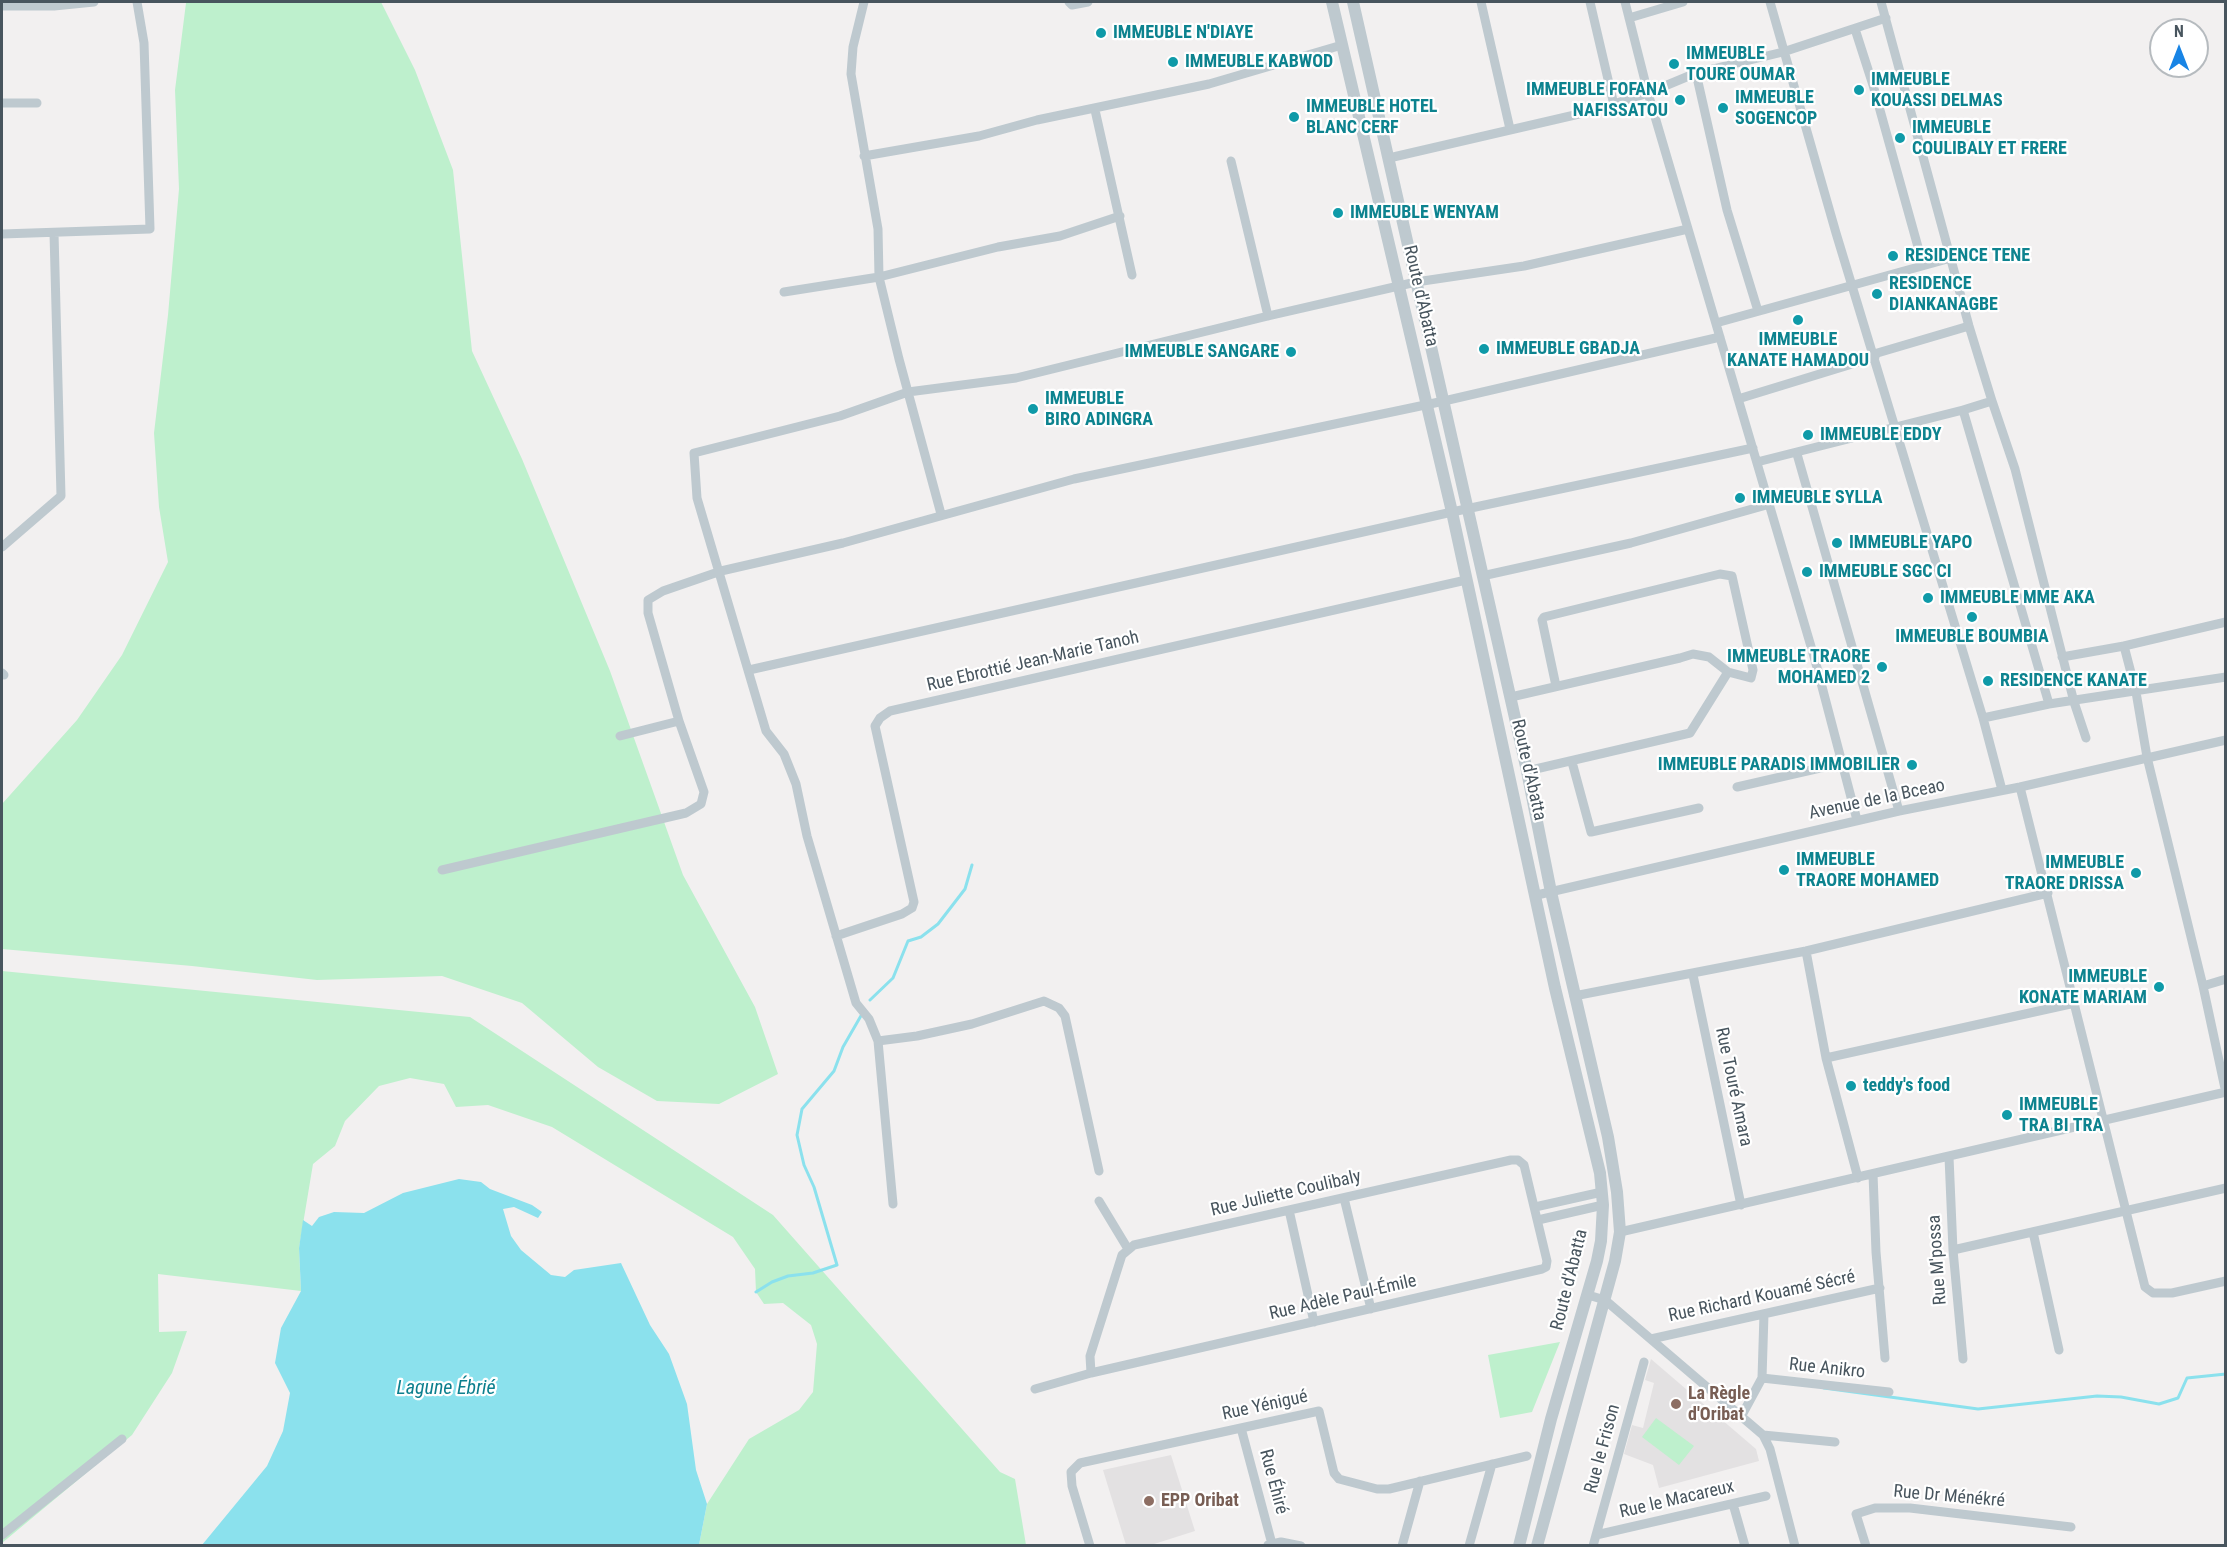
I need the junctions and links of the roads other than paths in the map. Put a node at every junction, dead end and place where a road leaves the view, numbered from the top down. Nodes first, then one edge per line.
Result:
1 (94, 2) edge
2 (137, 2) edge
3 (864, 2) edge
4 (1069, 2) edge
5 (1088, 2) edge
6 (1332, 2) edge
7 (1353, 2) edge
8 (1481, 2) edge
9 (1590, 2) edge
10 (1624, 2) edge
11 (1683, 2) edge
12 (1770, 2) edge
13 (1881, 2) edge
14 (74, 3) edge
15 (2, 6) edge
16 (1629, 18) junction
17 (1886, 18) junction
18 (1855, 29) junction
19 (1342, 45) junction
20 (1783, 52) junction
21 (1696, 73) junction
22 (1648, 93) junction
23 (2, 103) edge
24 (37, 103) dead end
25 (1614, 105) junction
26 (1095, 110) junction
27 (1510, 129) junction
28 (864, 156) junction
29 (1389, 158) junction
30 (1232, 161) dead end
31 (1120, 216) junction
32 (1688, 230) junction
33 (54, 233) junction
34 (2, 234) edge
35 (1951, 258) junction
36 (1923, 265) junction
37 (1132, 275) dead end
38 (879, 276) junction
39 (1416, 282) junction
40 (1852, 284) junction
41 (1400, 286) junction
42 (784, 292) dead end
43 (1758, 311) junction
44 (1268, 316) junction
45 (1716, 323) junction
46 (1969, 326) junction
47 (1720, 337) junction
48 (1874, 355) junction
49 (908, 392) junction
50 (1738, 399) junction
51 (1444, 401) junction
52 (1992, 401) junction
53 (1426, 405) junction
54 (1963, 410) junction
55 (1896, 428) junction
56 (1753, 448) junction
57 (1797, 453) junction
58 (1757, 462) junction
59 (1770, 504) junction
60 (1468, 508) junction
61 (1452, 512) junction
62 (942, 514) junction
63 (2, 547) edge
64 (721, 571) junction
65 (1482, 576) junction
66 (1466, 580) junction
67 (2226, 622) edge
68 (2124, 646) junction
69 (2062, 657) junction
70 (749, 670) junction
71 (1728, 672) junction
72 (2226, 677) edge
73 (1556, 686) junction
74 (2136, 692) junction
75 (1510, 697) junction
76 (2074, 702) junction
77 (2049, 704) junction
78 (1983, 717) junction
79 (679, 721) junction
80 (620, 736) dead end
81 (2086, 738) dead end
82 (2226, 740) edge
83 (2147, 757) junction
84 (1572, 762) junction
85 (1842, 763) junction
86 (1527, 771) junction
87 (1737, 787) dead end
88 (2020, 787) junction
89 (2002, 790) junction
90 (1699, 808) dead end
91 (1899, 811) junction
92 (1857, 820) junction
93 (442, 870) dead end
94 (1551, 892) junction
95 (2048, 893) junction
96 (1537, 895) junction
97 (836, 936) junction
98 (1806, 951) junction
99 (1693, 975) junction
100 (2226, 979) edge
101 (2203, 986) junction
102 (1574, 996) junction
103 (2075, 1003) junction
104 (878, 1041) junction
105 (1826, 1058) junction
106 (2226, 1092) edge
107 (2103, 1120) junction
108 (1949, 1157) junction
109 (1099, 1171) dead end
110 (1873, 1174) junction
111 (1858, 1178) junction
112 (2226, 1188) edge
113 (1344, 1198) junction
114 (1602, 1198) junction
115 (1099, 1201) dead end
116 (893, 1204) dead end
117 (1742, 1205) junction
118 (1535, 1208) junction
119 (1289, 1210) junction
120 (2125, 1211) junction
121 (1538, 1220) junction
122 (1620, 1232) junction
123 (2033, 1232) junction
124 (1128, 1249) junction
125 (1953, 1250) junction
126 (2226, 1281) edge
127 (1880, 1288) junction
128 (1588, 1295) junction
129 (1605, 1300) junction
130 (1371, 1309) junction
131 (1764, 1314) junction
132 (1314, 1322) junction
133 (1651, 1339) junction
134 (2059, 1350) dead end
135 (1885, 1358) dead end
136 (1963, 1359) dead end
137 (1644, 1362) dead end
138 (1091, 1373) junction
139 (1762, 1378) junction
140 (1035, 1389) dead end
141 (1889, 1392) dead end
142 (1742, 1415) junction
143 (1241, 1428) junction
144 (1763, 1435) junction
145 (122, 1440) dead end
146 (1835, 1442) dead end
147 (1527, 1456) dead end
148 (1492, 1464) junction
149 (1420, 1481) junction
150 (1766, 1496) dead end
151 (1734, 1504) junction
152 (2071, 1527) dead end
153 (2, 1535) edge
154 (1596, 1535) junction
155 (1090, 1545) edge
156 (1269, 1545) edge
157 (1301, 1545) edge
158 (1402, 1545) edge
159 (1469, 1545) edge
160 (1519, 1545) edge
161 (1537, 1545) edge
162 (1593, 1545) edge
163 (1745, 1545) edge
164 (1795, 1545) edge
165 (1866, 1545) edge

1 - 14 street
2 - 33 street
3 - 28 street
4 - 5 street
6 - 19 street, Route d'Abatta
7 - 29 street, Route d'Abatta
8 - 27 street
9 - 25 street
10 - 16 street
11 - 16 street
12 - 20 street
13 - 17 street
14 - 15 street
16 - 22 street
17 - 18 street
17 - 35 street
18 - 20 street
18 - 36 street
19 - 26 street
19 - 41 street, Route d'Abatta
20 - 21 street
20 - 40 street
21 - 22 street
21 - 43 street
22 - 25 street
22 - 32 street
23 - 24 street
25 - 27 street
26 - 28 street
26 - 31 street
27 - 29 street
28 - 38 street
29 - 39 street, Route d'Abatta
30 - 44 street
31 - 37 street
31 - 38 street
32 - 39 street
32 - 45 street
33 - 34 street
33 - 63 street
35 - 36 street
35 - 46 street
36 - 40 street
38 - 42 street
38 - 49 street
39 - 41 street
39 - 51 street, Route d'Abatta
40 - 43 street
40 - 48 street
41 - 44 street
41 - 53 street, Route d'Abatta
43 - 45 street
44 - 49 street
45 - 47 street
46 - 48 street
46 - 52 street
47 - 50 street
47 - 51 street
48 - 50 street
48 - 55 street
49 - 62 street
49 - 64 street
50 - 56 street
51 - 53 street
51 - 60 street, Route d'Abatta
52 - 54 street
52 - 69 street
53 - 61 street, Route d'Abatta
53 - 62 street
54 - 55 street
54 - 77 street
55 - 57 street
55 - 78 street
56 - 58 street
56 - 60 street
57 - 58 street
57 - 91 street
58 - 59 street
59 - 65 street
59 - 85 street
60 - 61 street
60 - 65 street, Route d'Abatta
61 - 66 street, Route d'Abatta
61 - 70 street
62 - 64 street
64 - 70 street
64 - 79 street
65 - 75 street, Route d'Abatta
66 - 96 street, Route d'Abatta
66 - 97 street, Rue Ebrottié Jean-Marie Tanoh
67 - 68 street
68 - 69 street
68 - 74 street
69 - 76 street
70 - 97 street
71 - 73 street
71 - 73 street
71 - 84 street
72 - 74 street
73 - 75 street
74 - 76 street
74 - 83 street
75 - 86 street, Route d'Abatta
76 - 77 street
76 - 81 street
77 - 78 street
78 - 89 street
79 - 80 street
79 - 93 street
82 - 83 street, Avenue de la Bceao
83 - 88 street, Avenue de la Bceao
83 - 101 street
84 - 86 street
84 - 90 street
85 - 87 street
85 - 92 street
86 - 94 street, Route d'Abatta
88 - 89 street, Avenue de la Bceao
88 - 95 street
89 - 91 street, Avenue de la Bceao
91 - 92 street, Avenue de la Bceao
92 - 94 street, Avenue de la Bceao
94 - 96 street, Avenue de la Bceao
94 - 102 street, Route d'Abatta
95 - 98 street
95 - 103 street
96 - 114 street, Route d'Abatta
97 - 104 street
98 - 99 street
98 - 105 street
99 - 102 street
99 - 117 street, Rue Touré Amara
100 - 101 street
101 - 106 street
102 - 122 street, Route d'Abatta
103 - 105 street
103 - 107 street
104 - 109 street
104 - 116 street
105 - 111 street
106 - 107 street
107 - 108 street
107 - 120 street
108 - 110 street
108 - 125 street, Rue M'possa
110 - 111 street
110 - 127 street
111 - 117 street
112 - 120 street
113 - 118 street, Rue Juliette Coulibaly
113 - 119 street, Rue Juliette Coulibaly
113 - 130 street
114 - 118 street
114 - 121 street
114 - 128 street, Route d'Abatta
115 - 124 street
117 - 122 street
118 - 121 street, Rue Juliette Coulibaly
119 - 124 street, Rue Juliette Coulibaly
119 - 132 street
120 - 123 street
120 - 126 street
121 - 130 street, Rue Adèle Paul-Émile
122 - 129 street, Route d'Abatta
123 - 125 street
123 - 134 street
124 - 138 street
125 - 136 street, Rue M'possa
127 - 131 street, Rue Richard Kouamé Sécré
127 - 135 street
128 - 129 street
128 - 160 street, Route d'Abatta
129 - 133 street
129 - 161 street, Route d'Abatta
130 - 132 street, Rue Adèle Paul-Émile
131 - 133 street, Rue Richard Kouamé Sécré
131 - 139 street
132 - 138 street, Rue Adèle Paul-Émile
133 - 142 street
137 - 154 street, Rue le Frison
138 - 140 street, Rue Adèle Paul-Émile
139 - 141 street, Rue Anikro
139 - 142 street
142 - 144 street
143 - 149 street, Rue Yénigué
143 - 155 street, Rue Yénigué
143 - 156 street, Rue Éhiré
144 - 146 street
144 - 164 street
145 - 153 street
147 - 148 street, Rue Yénigué
148 - 149 street, Rue Yénigué
148 - 159 street
149 - 158 street
150 - 151 street, Rue le Macareux
151 - 154 street, Rue le Macareux
151 - 163 street
152 - 165 street, Rue Dr Ménékré
154 - 162 street, Rue le Frison
156 - 157 street

